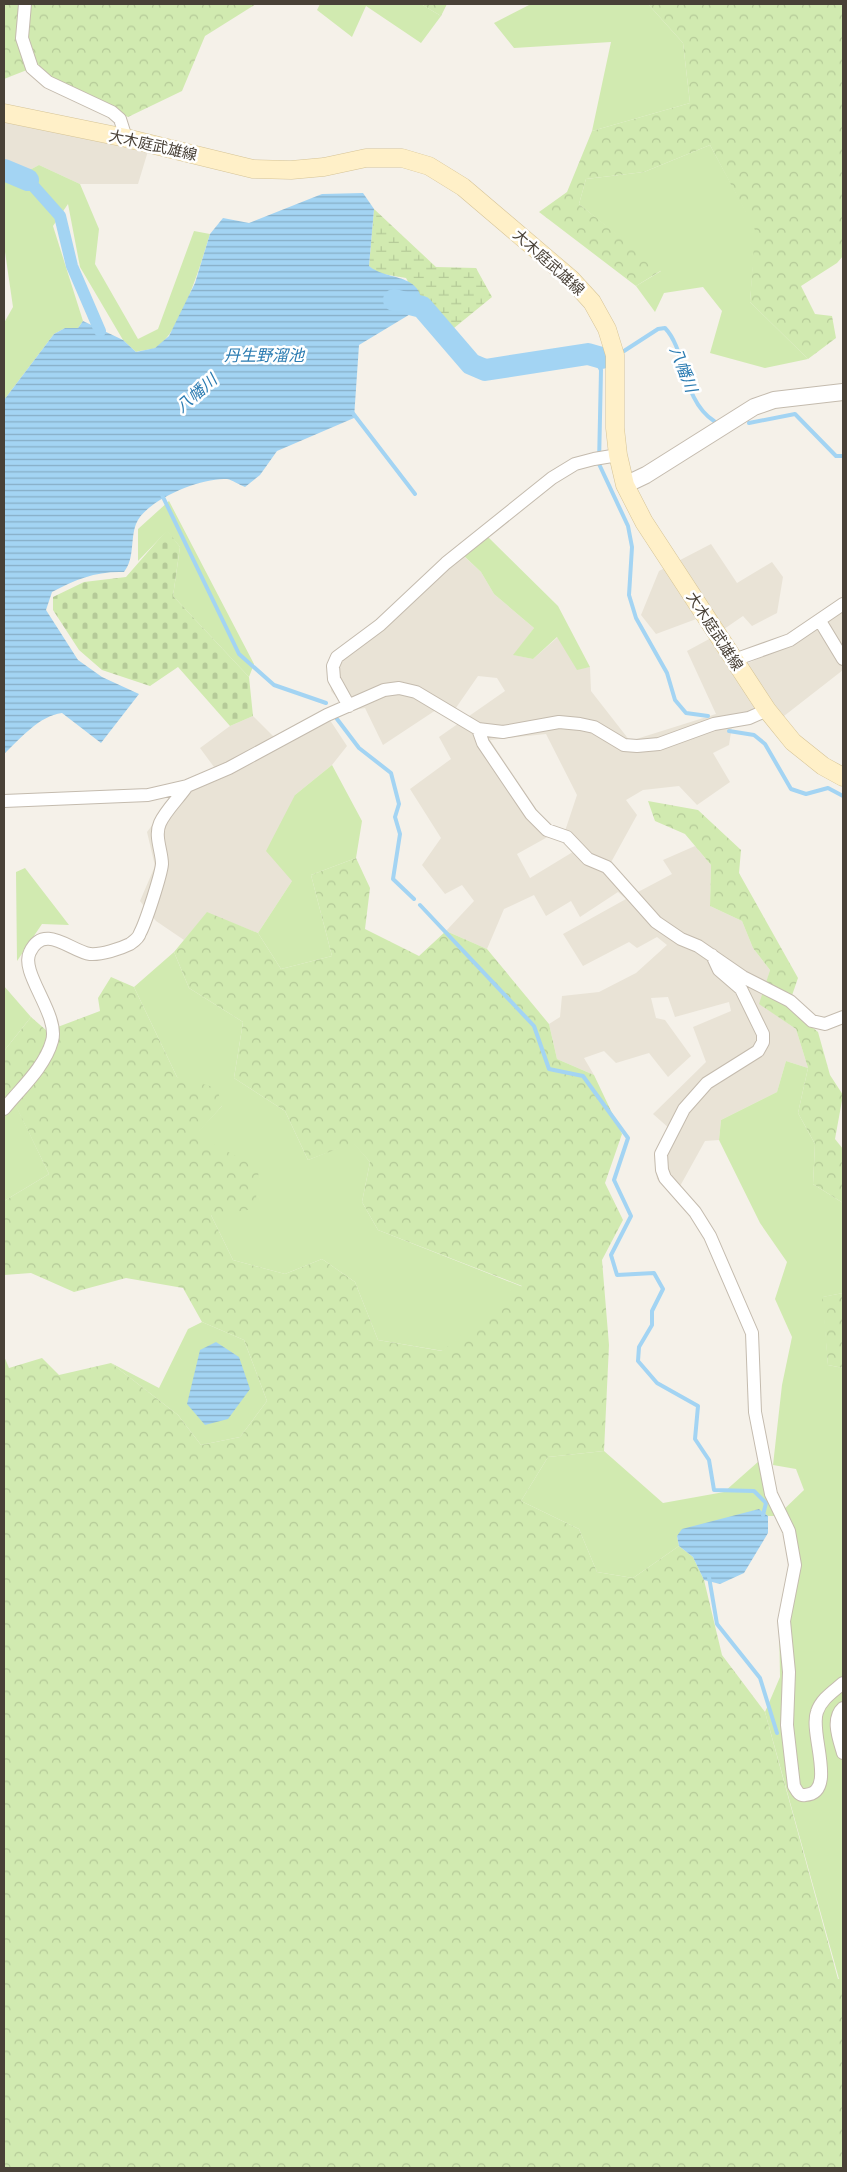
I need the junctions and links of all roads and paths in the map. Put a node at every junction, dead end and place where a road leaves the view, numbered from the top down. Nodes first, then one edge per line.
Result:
1 (25, 4) edge
2 (4, 113) edge
3 (126, 138) junction
4 (843, 392) edge
5 (605, 457) junction
6 (625, 485) junction
7 (843, 604) edge
8 (820, 621) junction
9 (843, 659) edge
10 (734, 660) junction
11 (349, 706) junction
12 (766, 710) junction
13 (478, 729) junction
14 (843, 777) edge
15 (187, 786) junction
16 (4, 801) edge
17 (712, 955) junction
18 (843, 1017) edge
19 (4, 1109) edge
20 (843, 1683) edge
21 (843, 1708) edge
22 (843, 1753) edge

1 - 3 street
2 - 3 main road, 大木庭武雄線
3 - 5 main road, 大木庭武雄線
4 - 6 street
5 - 6 main road, 大木庭武雄線
5 - 11 street
6 - 10 main road, 大木庭武雄線
7 - 8 street
8 - 9 street
8 - 10 street
10 - 12 main road, 大木庭武雄線
11 - 13 street
11 - 15 street
12 - 13 street
12 - 14 main road, 大木庭武雄線
13 - 17 street
15 - 16 street
15 - 19 street
17 - 18 street
17 - 20 street
21 - 22 street

